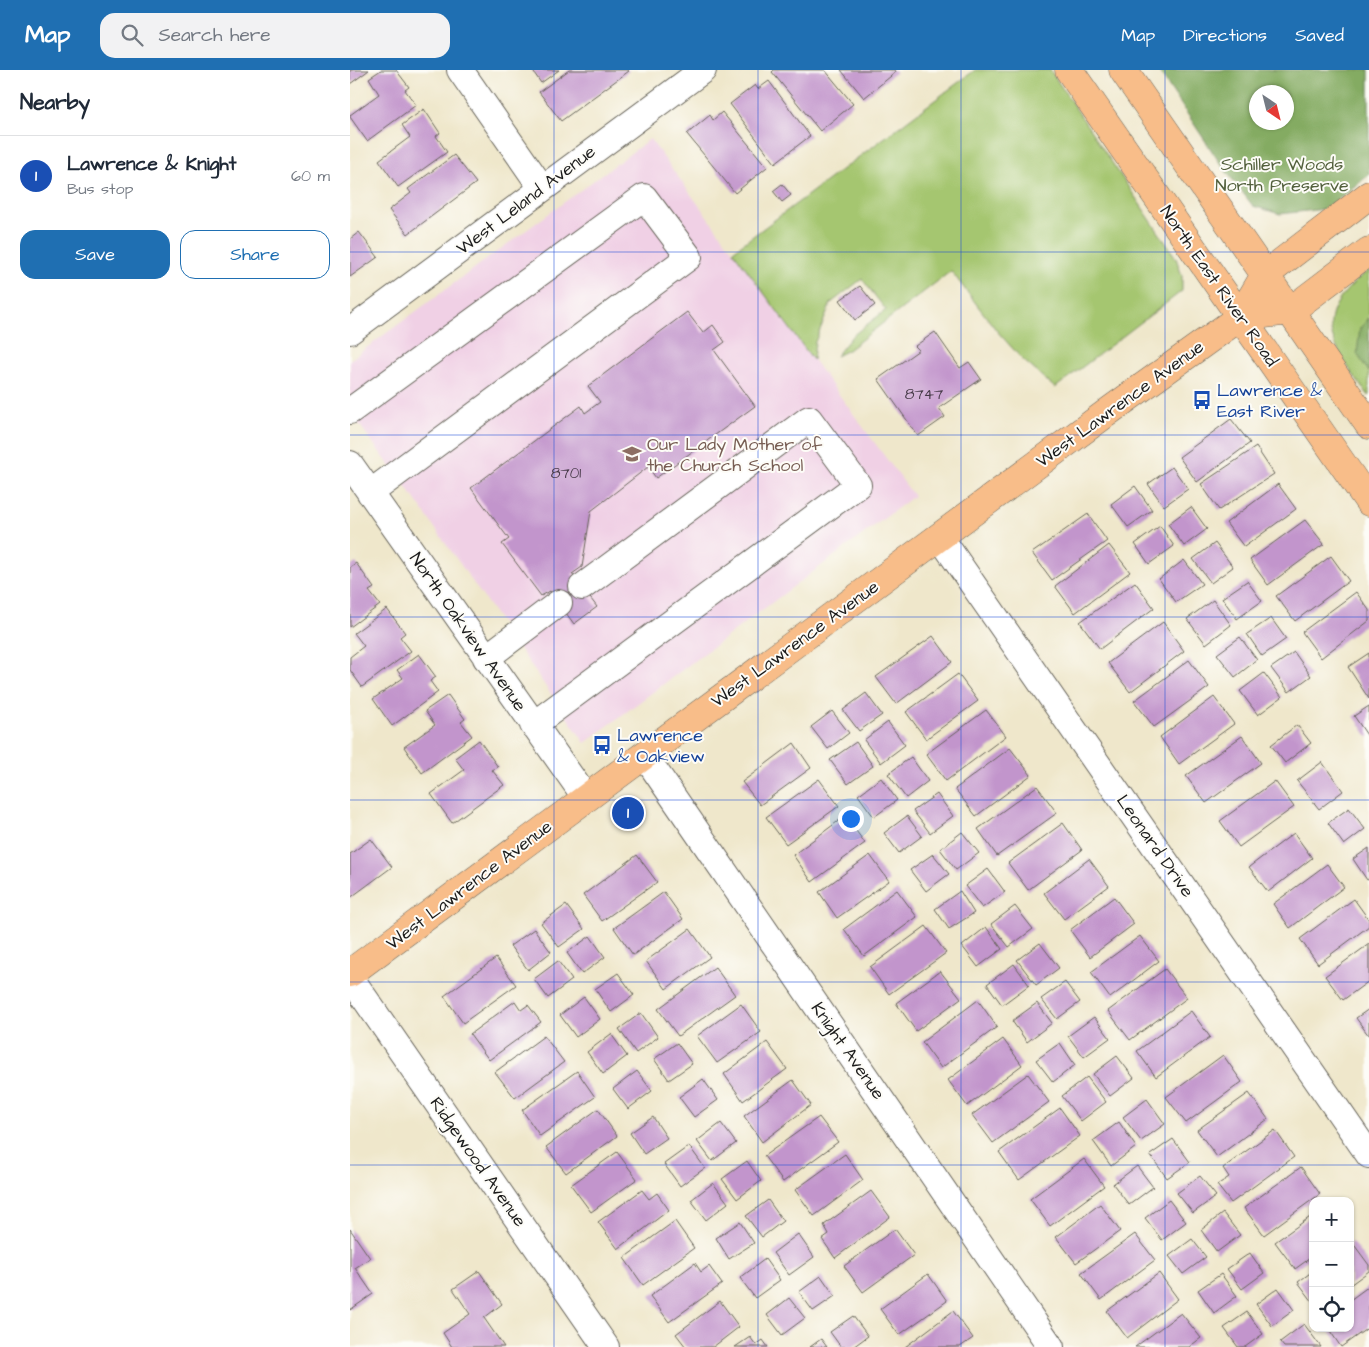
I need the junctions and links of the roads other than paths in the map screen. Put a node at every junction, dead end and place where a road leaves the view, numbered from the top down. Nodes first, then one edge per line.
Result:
1 (460, 70) edge
2 (703, 70) edge
3 (1069, 70) edge
4 (1123, 70) edge
5 (542, 188) junction
6 (1369, 196) edge
7 (1369, 251) edge
8 (1265, 275) junction
9 (1290, 312) junction
10 (1240, 316) junction
11 (350, 331) edge
12 (350, 411) edge
13 (1369, 426) edge
14 (350, 464) edge
15 (370, 493) junction
16 (1369, 502) edge
17 (940, 537) junction
18 (582, 587) dead end
19 (559, 603) dead end
20 (486, 658) junction
21 (533, 725) junction
22 (645, 756) junction
23 (586, 798) junction
24 (350, 975) edge
25 (1367, 1146) edge
26 (606, 1347) edge
27 (1051, 1347) edge

1 - 5 street
2 - 5 street, West Leland Avenue
3 - 10 main road, North East River Road
4 - 8 main road
5 - 11 street, West Leland Avenue
6 - 8 main road
7 - 9 main road
8 - 9 main road
8 - 10 main road
9 - 10 main road
9 - 13 main road
10 - 16 main road, North East River Road
10 - 17 main road, West Lawrence Avenue
12 - 15 street
14 - 15 street, North Oakview Avenue
15 - 20 street, North Oakview Avenue
17 - 22 main road, West Lawrence Avenue
17 - 25 street, Leonard Drive
18 - 21 street
19 - 20 street
20 - 21 street, North Oakview Avenue
21 - 23 street, North Oakview Avenue
22 - 23 main road, West Lawrence Avenue
22 - 27 street, Knight Avenue
23 - 24 main road, West Lawrence Avenue
24 - 26 street, Ridgewood Avenue

